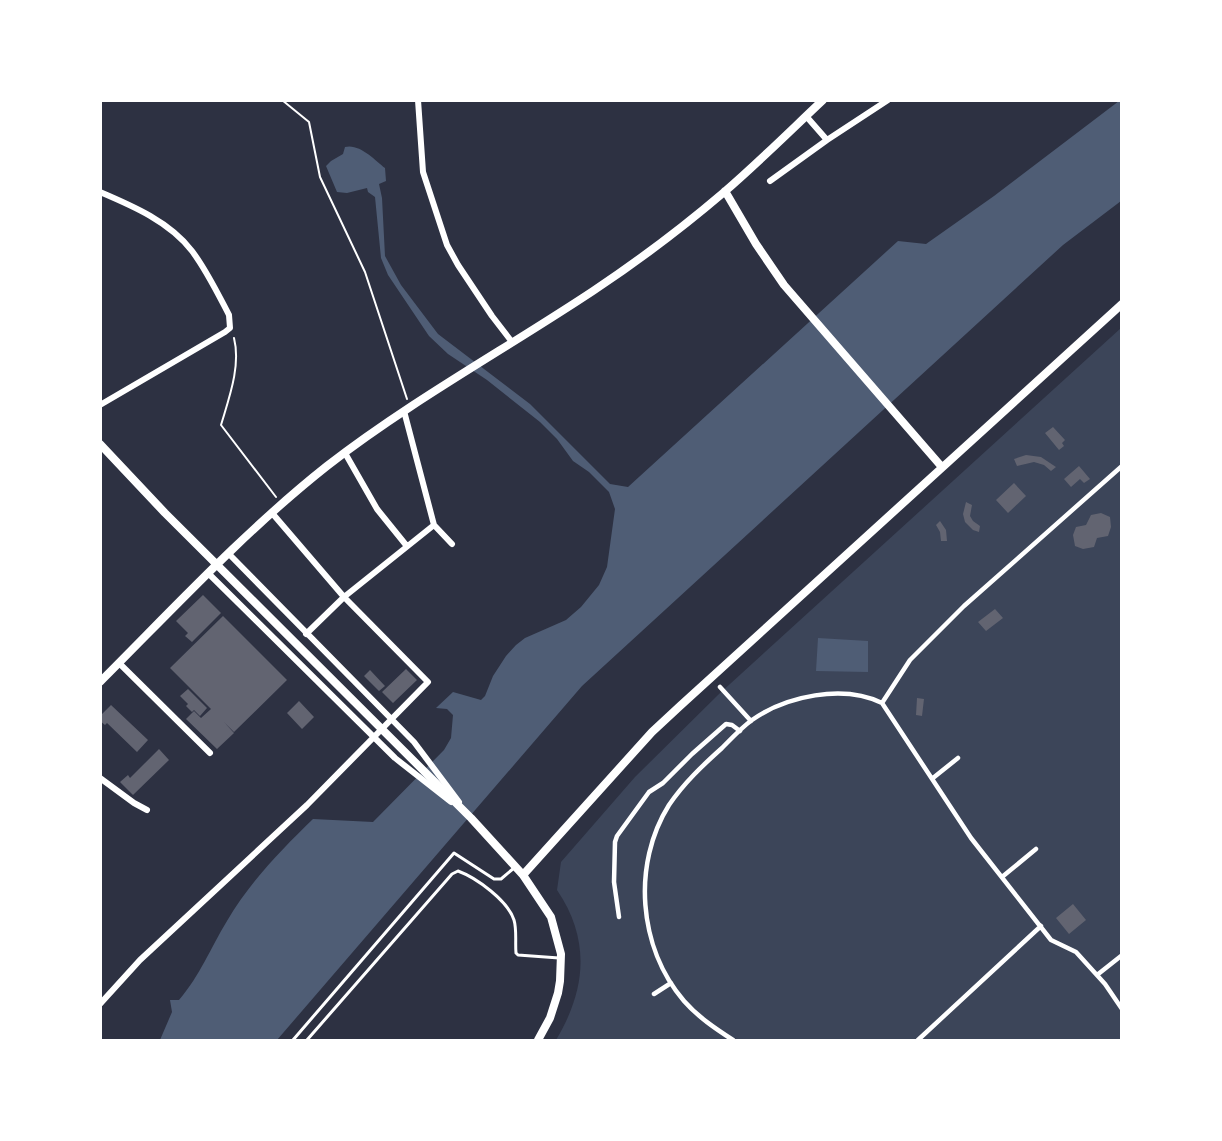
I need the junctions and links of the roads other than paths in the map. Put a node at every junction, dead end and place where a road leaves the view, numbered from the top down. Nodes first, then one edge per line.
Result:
1 (418, 100) edge
2 (823, 100) edge
3 (888, 100) edge
4 (806, 116) junction
5 (828, 140) junction
6 (770, 181) dead end
7 (725, 191) junction
8 (100, 192) edge
9 (1122, 304) edge
10 (512, 342) junction
11 (100, 405) edge
12 (407, 409) junction
13 (100, 444) edge
14 (345, 453) junction
15 (941, 466) junction
16 (1122, 466) edge
17 (272, 513) junction
18 (434, 525) junction
19 (452, 544) dead end
20 (406, 545) junction
21 (229, 554) junction
22 (209, 574) junction
23 (344, 597) junction
24 (306, 633) junction
25 (119, 663) junction
26 (100, 682) edge
27 (720, 687) dead end
28 (882, 703) junction
29 (751, 721) junction
30 (740, 731) junction
31 (210, 753) dead end
32 (958, 758) dead end
33 (100, 778) edge
34 (933, 778) junction
35 (147, 810) dead end
36 (471, 818) junction
37 (1036, 849) dead end
38 (515, 866) junction
39 (523, 875) junction
40 (1002, 878) junction
41 (619, 917) dead end
42 (1041, 926) junction
43 (1121, 956) edge
44 (561, 958) junction
45 (1097, 975) junction
46 (671, 983) junction
47 (654, 994) dead end
48 (100, 1004) edge
49 (1122, 1008) edge
50 (293, 1041) edge
51 (307, 1041) edge
52 (538, 1041) edge
53 (733, 1041) edge
54 (918, 1041) edge

1 - 10 street
2 - 4 street
3 - 5 street
4 - 5 street
4 - 7 street
5 - 6 street
7 - 10 street
7 - 15 street
8 - 11 street
9 - 15 street
10 - 12 street
12 - 14 street
12 - 18 street
13 - 36 street
14 - 17 street
14 - 20 street
15 - 39 street
16 - 28 street
17 - 21 street
17 - 23 street
18 - 19 street
18 - 20 street
20 - 23 street
21 - 22 street
21 - 24 street
22 - 25 street
22 - 36 street
23 - 24 street
23 - 48 street
24 - 36 street
25 - 26 street
25 - 31 street
27 - 29 street
28 - 29 street
28 - 34 street
29 - 30 street
30 - 41 street
30 - 46 street
32 - 34 street
33 - 35 street
34 - 40 street
36 - 38 street
37 - 40 street
38 - 39 street
38 - 50 lane
39 - 44 street
40 - 42 street
42 - 45 street
42 - 54 street
43 - 45 street
44 - 51 lane
44 - 52 street
45 - 49 street
46 - 47 street
46 - 53 street

